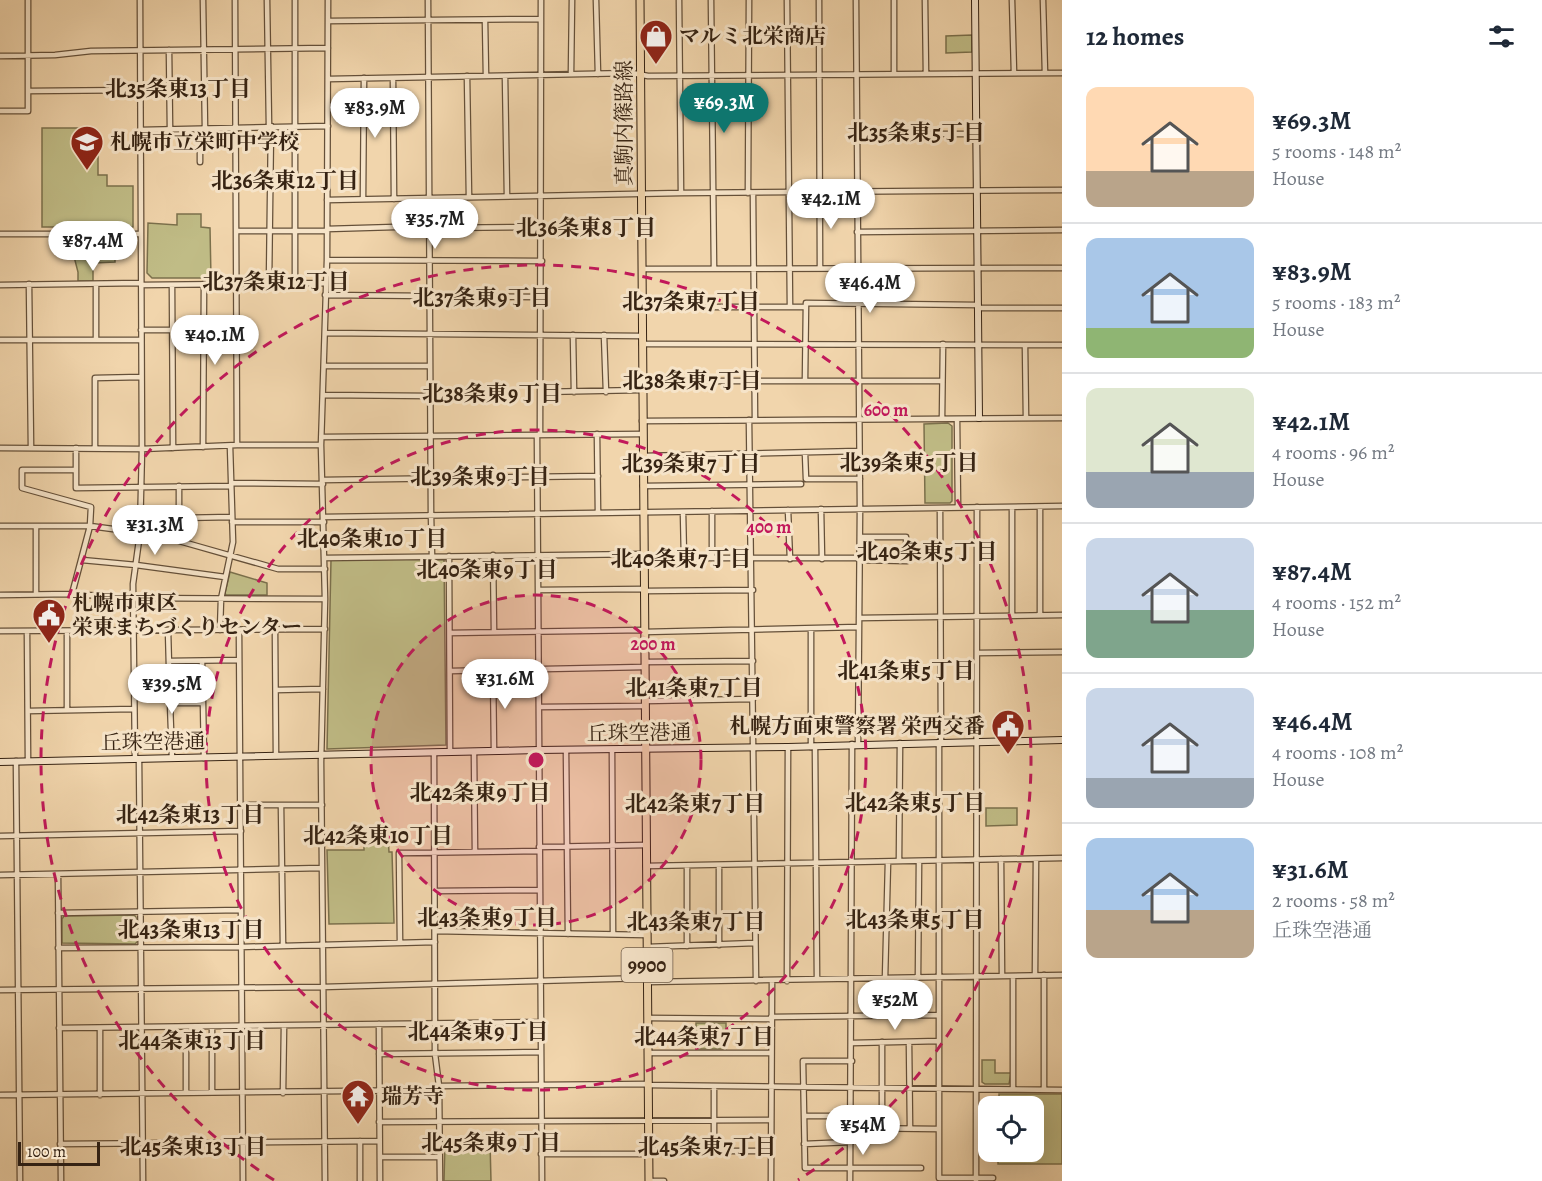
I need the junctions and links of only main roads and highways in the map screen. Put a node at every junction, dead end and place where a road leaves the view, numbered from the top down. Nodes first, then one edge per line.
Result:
1 (640, 0) edge
2 (975, 0) edge
3 (979, 418) road end
4 (1062, 740) edge
5 (644, 749) junction
6 (0, 762) edge
7 (649, 1181) edge

1 - 5 main road, 真駒内篠路線 / 9900
2 - 3 main road
4 - 5 main road, 丘珠空港通
5 - 6 main road, 丘珠空港通
5 - 7 main road, 真駒内篠路線 / 9900

